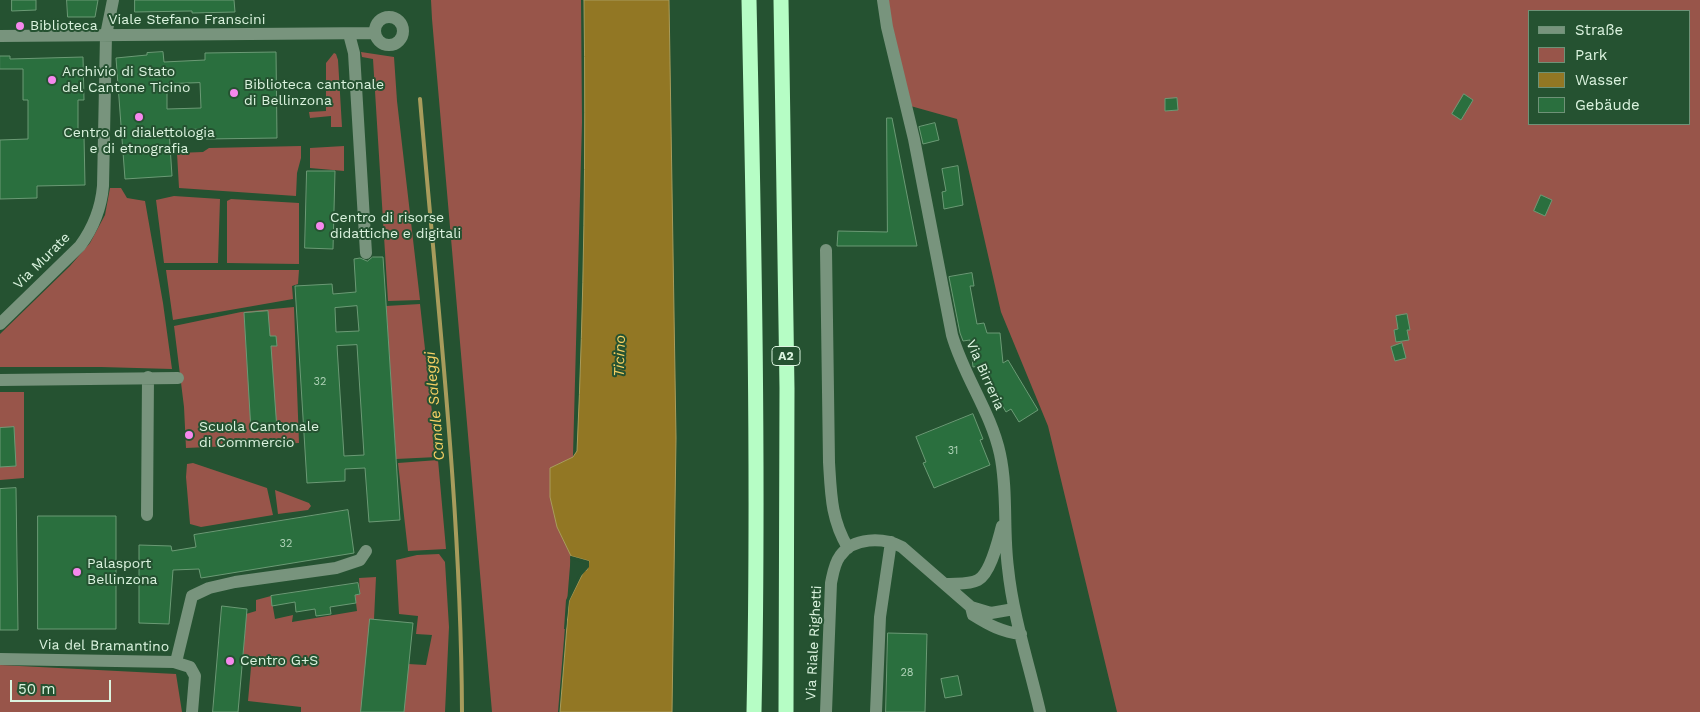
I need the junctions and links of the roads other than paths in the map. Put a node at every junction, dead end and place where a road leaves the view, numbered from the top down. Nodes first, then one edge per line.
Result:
1 (113, 0) edge
2 (749, 0) edge
3 (781, 0) edge
4 (883, 0) edge
5 (374, 33) dead end
6 (349, 34) junction
7 (106, 35) junction
8 (0, 36) edge
9 (826, 250) dead end
10 (366, 253) dead end
11 (0, 324) edge
12 (148, 377) junction
13 (178, 378) dead end
14 (0, 380) edge
15 (147, 515) dead end
16 (1004, 519) junction
17 (891, 542) junction
18 (848, 548) junction
19 (366, 551) dead end
20 (946, 584) junction
21 (970, 607) junction
22 (1014, 609) junction
23 (1021, 634) junction
24 (0, 659) edge
25 (176, 662) junction
26 (192, 712) edge
27 (754, 712) edge
28 (786, 712) edge
29 (826, 712) edge
30 (876, 712) edge
31 (1040, 712) edge

1 - 7 street, Via Murate
2 - 27 highway, A2
3 - 28 highway, A2
4 - 16 street, Via Birreria
5 - 6 street, Viale Stefano Franscini
6 - 7 street, Viale Stefano Franscini
6 - 10 street
7 - 8 street, Viale Stefano Franscini
7 - 11 street, Via Murate
9 - 18 street
12 - 13 street
12 - 14 street
12 - 15 street
16 - 20 street
16 - 22 street, Via Birreria
17 - 18 street
17 - 20 street
17 - 30 street
18 - 29 street, Via Riale Righetti
19 - 25 street
20 - 21 street
21 - 22 street
21 - 23 street
22 - 23 street, Via Birreria
23 - 31 street, Via Birreria
24 - 25 street, Via del Bramantino
25 - 26 street, Via del Bramantino

